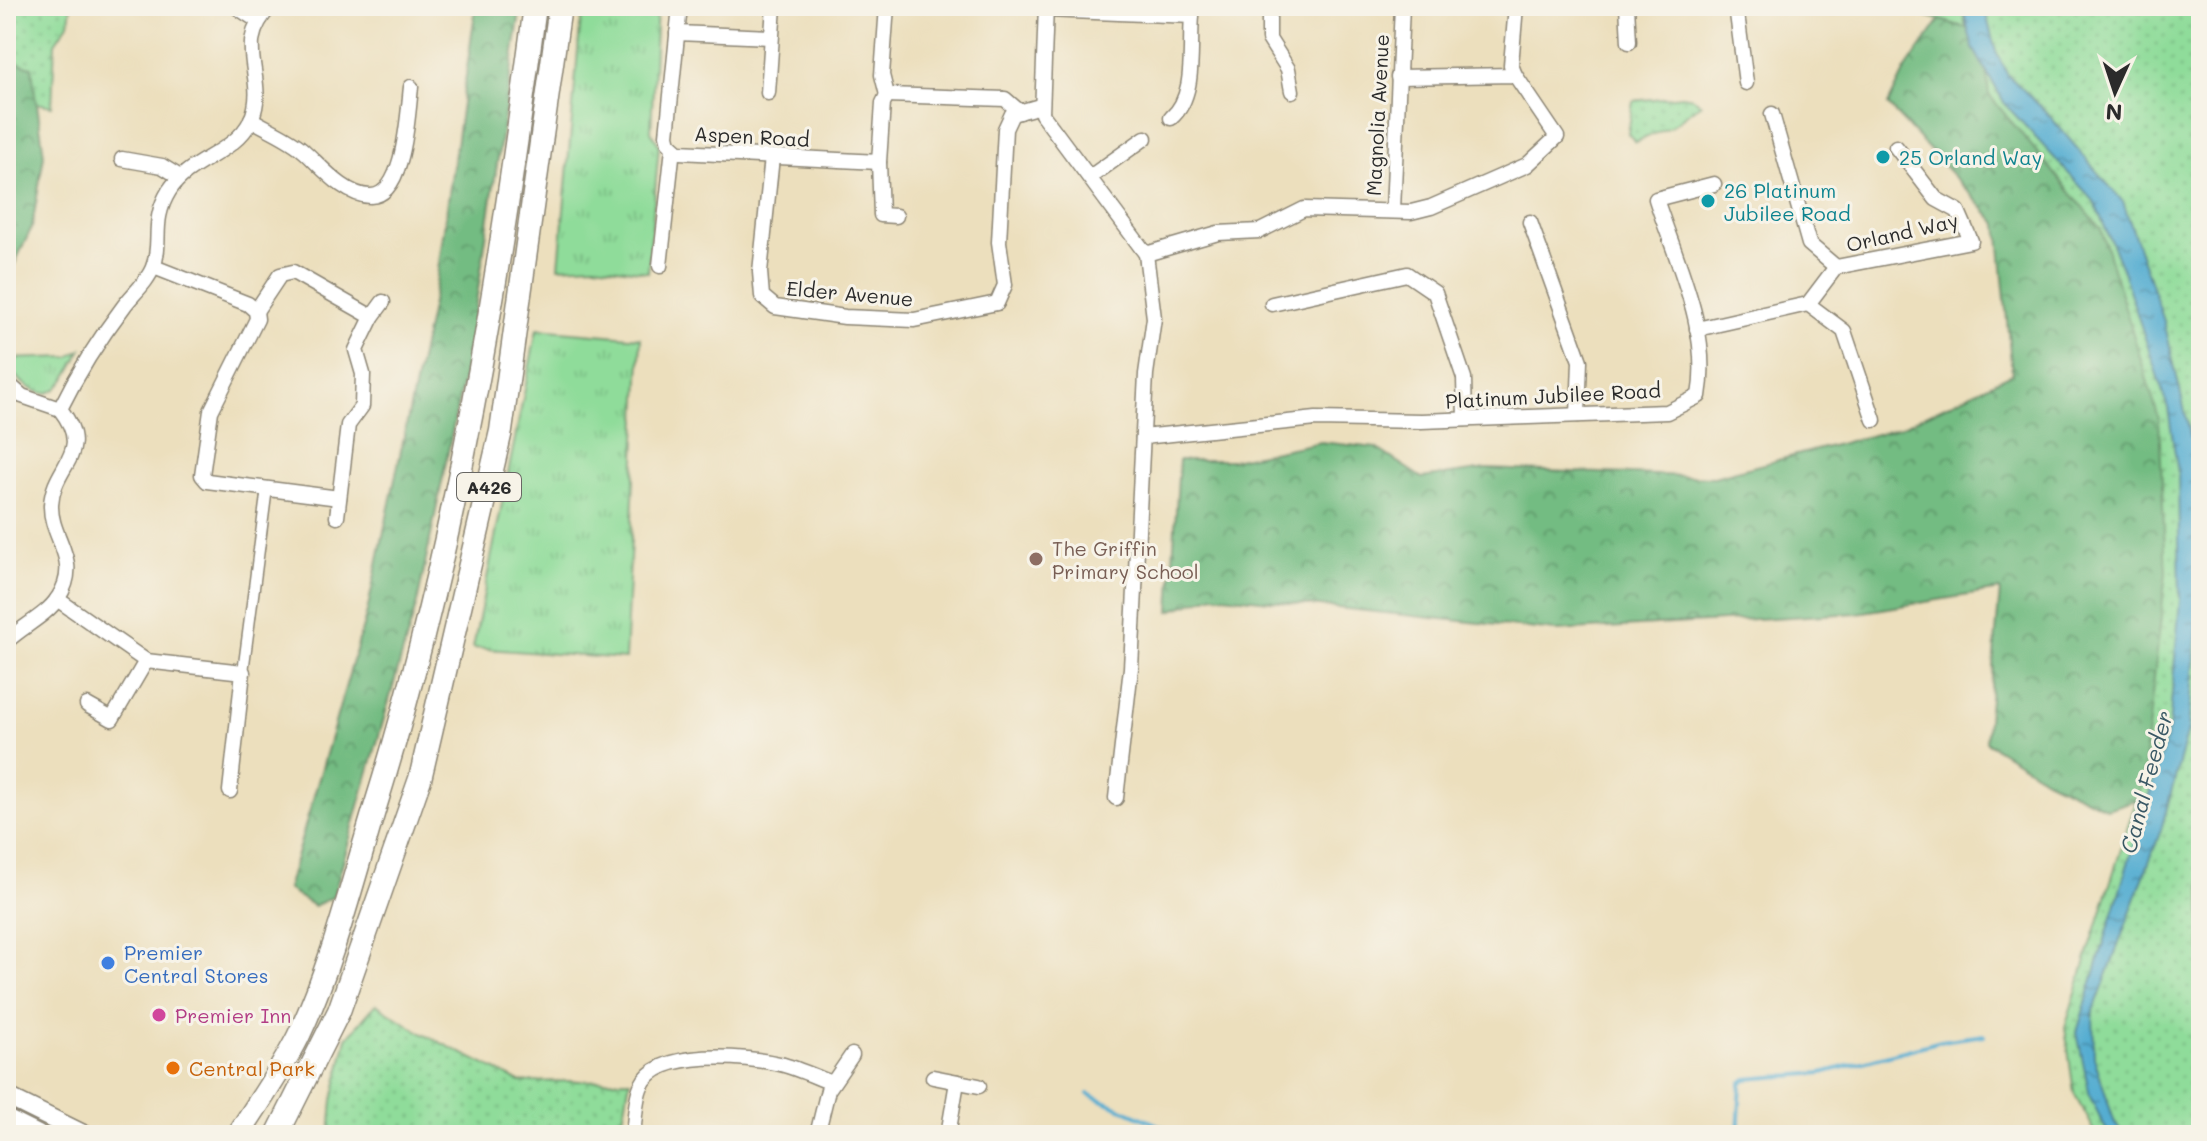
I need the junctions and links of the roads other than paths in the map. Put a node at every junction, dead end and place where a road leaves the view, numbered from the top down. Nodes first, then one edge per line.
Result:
1 (235, 6) edge
2 (271, 6) edge
3 (535, 6) edge
4 (560, 6) edge
5 (680, 6) edge
6 (774, 6) edge
7 (887, 6) edge
8 (1269, 6) edge
9 (1402, 6) edge
10 (1516, 6) edge
11 (1627, 6) edge
12 (1736, 6) edge
13 (1046, 8) edge
14 (258, 21) junction
15 (677, 33) junction
16 (771, 37) junction
17 (1629, 42) dead end
18 (1515, 75) junction
19 (1398, 77) junction
20 (1746, 83) dead end
21 (411, 87) dead end
22 (1292, 91) dead end
23 (768, 93) dead end
24 (887, 95) junction
25 (1040, 106) junction
26 (1020, 112) junction
27 (1772, 114) dead end
28 (1171, 118) dead end
29 (251, 119) junction
30 (1145, 138) dead end
31 (1896, 147) dead end
32 (673, 148) junction
33 (772, 157) junction
34 (122, 159) dead end
35 (879, 162) junction
36 (180, 177) junction
37 (1090, 177) junction
38 (1714, 184) dead end
39 (1393, 210) junction
40 (896, 216) dead end
41 (1530, 222) dead end
42 (1146, 254) junction
43 (660, 266) dead end
44 (154, 267) junction
45 (1836, 267) junction
46 (383, 302) dead end
47 (1272, 304) dead end
48 (1808, 304) junction
49 (256, 311) junction
50 (372, 317) junction
51 (1697, 329) junction
52 (6, 382) edge
53 (60, 409) junction
54 (1578, 415) junction
55 (1465, 419) junction
56 (1874, 420) dead end
57 (1143, 437) junction
58 (267, 488) junction
59 (339, 498) junction
60 (337, 517) dead end
61 (57, 599) junction
62 (6, 642) edge
63 (146, 661) junction
64 (243, 672) junction
65 (87, 705) dead end
66 (230, 791) dead end
67 (1116, 798) dead end
68 (852, 1055) dead end
69 (933, 1077) dead end
70 (957, 1082) junction
71 (832, 1083) junction
72 (979, 1086) dead end
73 (6, 1096) edge
74 (6, 1119) edge
75 (38, 1135) edge
76 (85, 1135) edge
77 (238, 1135) edge
78 (277, 1135) edge
79 (633, 1135) edge
80 (817, 1135) edge
81 (948, 1135) edge

1 - 14 street
2 - 14 street
3 - 77 highway, A426
4 - 78 highway, A426
5 - 15 street, Aspen Road
6 - 16 street
7 - 24 street
8 - 22 street
9 - 19 street, Magnolia Avenue
10 - 18 street
11 - 17 street
12 - 20 street
13 - 25 street
13 - 28 street
14 - 29 street
15 - 16 street
15 - 32 street, Aspen Road
16 - 23 street
18 - 19 street
18 - 39 street
19 - 39 street, Magnolia Avenue
21 - 29 street
24 - 26 street
24 - 35 street
25 - 26 street
25 - 37 street
26 - 33 street, Elder Avenue
27 - 45 street
29 - 36 street
30 - 37 street
31 - 45 street, Orland Way
32 - 33 street, Aspen Road
32 - 43 street
33 - 35 street, Aspen Road
34 - 36 street
35 - 40 street
36 - 44 street
37 - 42 street
38 - 51 street, Platinum Jubilee Road
39 - 42 street, Magnolia Avenue
41 - 54 street
42 - 57 street
44 - 49 street
44 - 53 street
45 - 48 street, Orland Way
46 - 50 street
47 - 55 street
48 - 51 street
48 - 56 street
49 - 50 street
49 - 58 street
50 - 59 street
51 - 54 street, Platinum Jubilee Road
52 - 53 street
53 - 61 street
54 - 55 street, Platinum Jubilee Road
55 - 57 street, Platinum Jubilee Road
57 - 67 street
58 - 59 street
58 - 64 street
59 - 60 street
61 - 62 street
61 - 63 street
63 - 64 street
63 - 65 street
64 - 66 street
68 - 71 street
69 - 70 street
70 - 72 street
70 - 81 street
71 - 79 street
71 - 80 street
73 - 76 street
74 - 75 street

